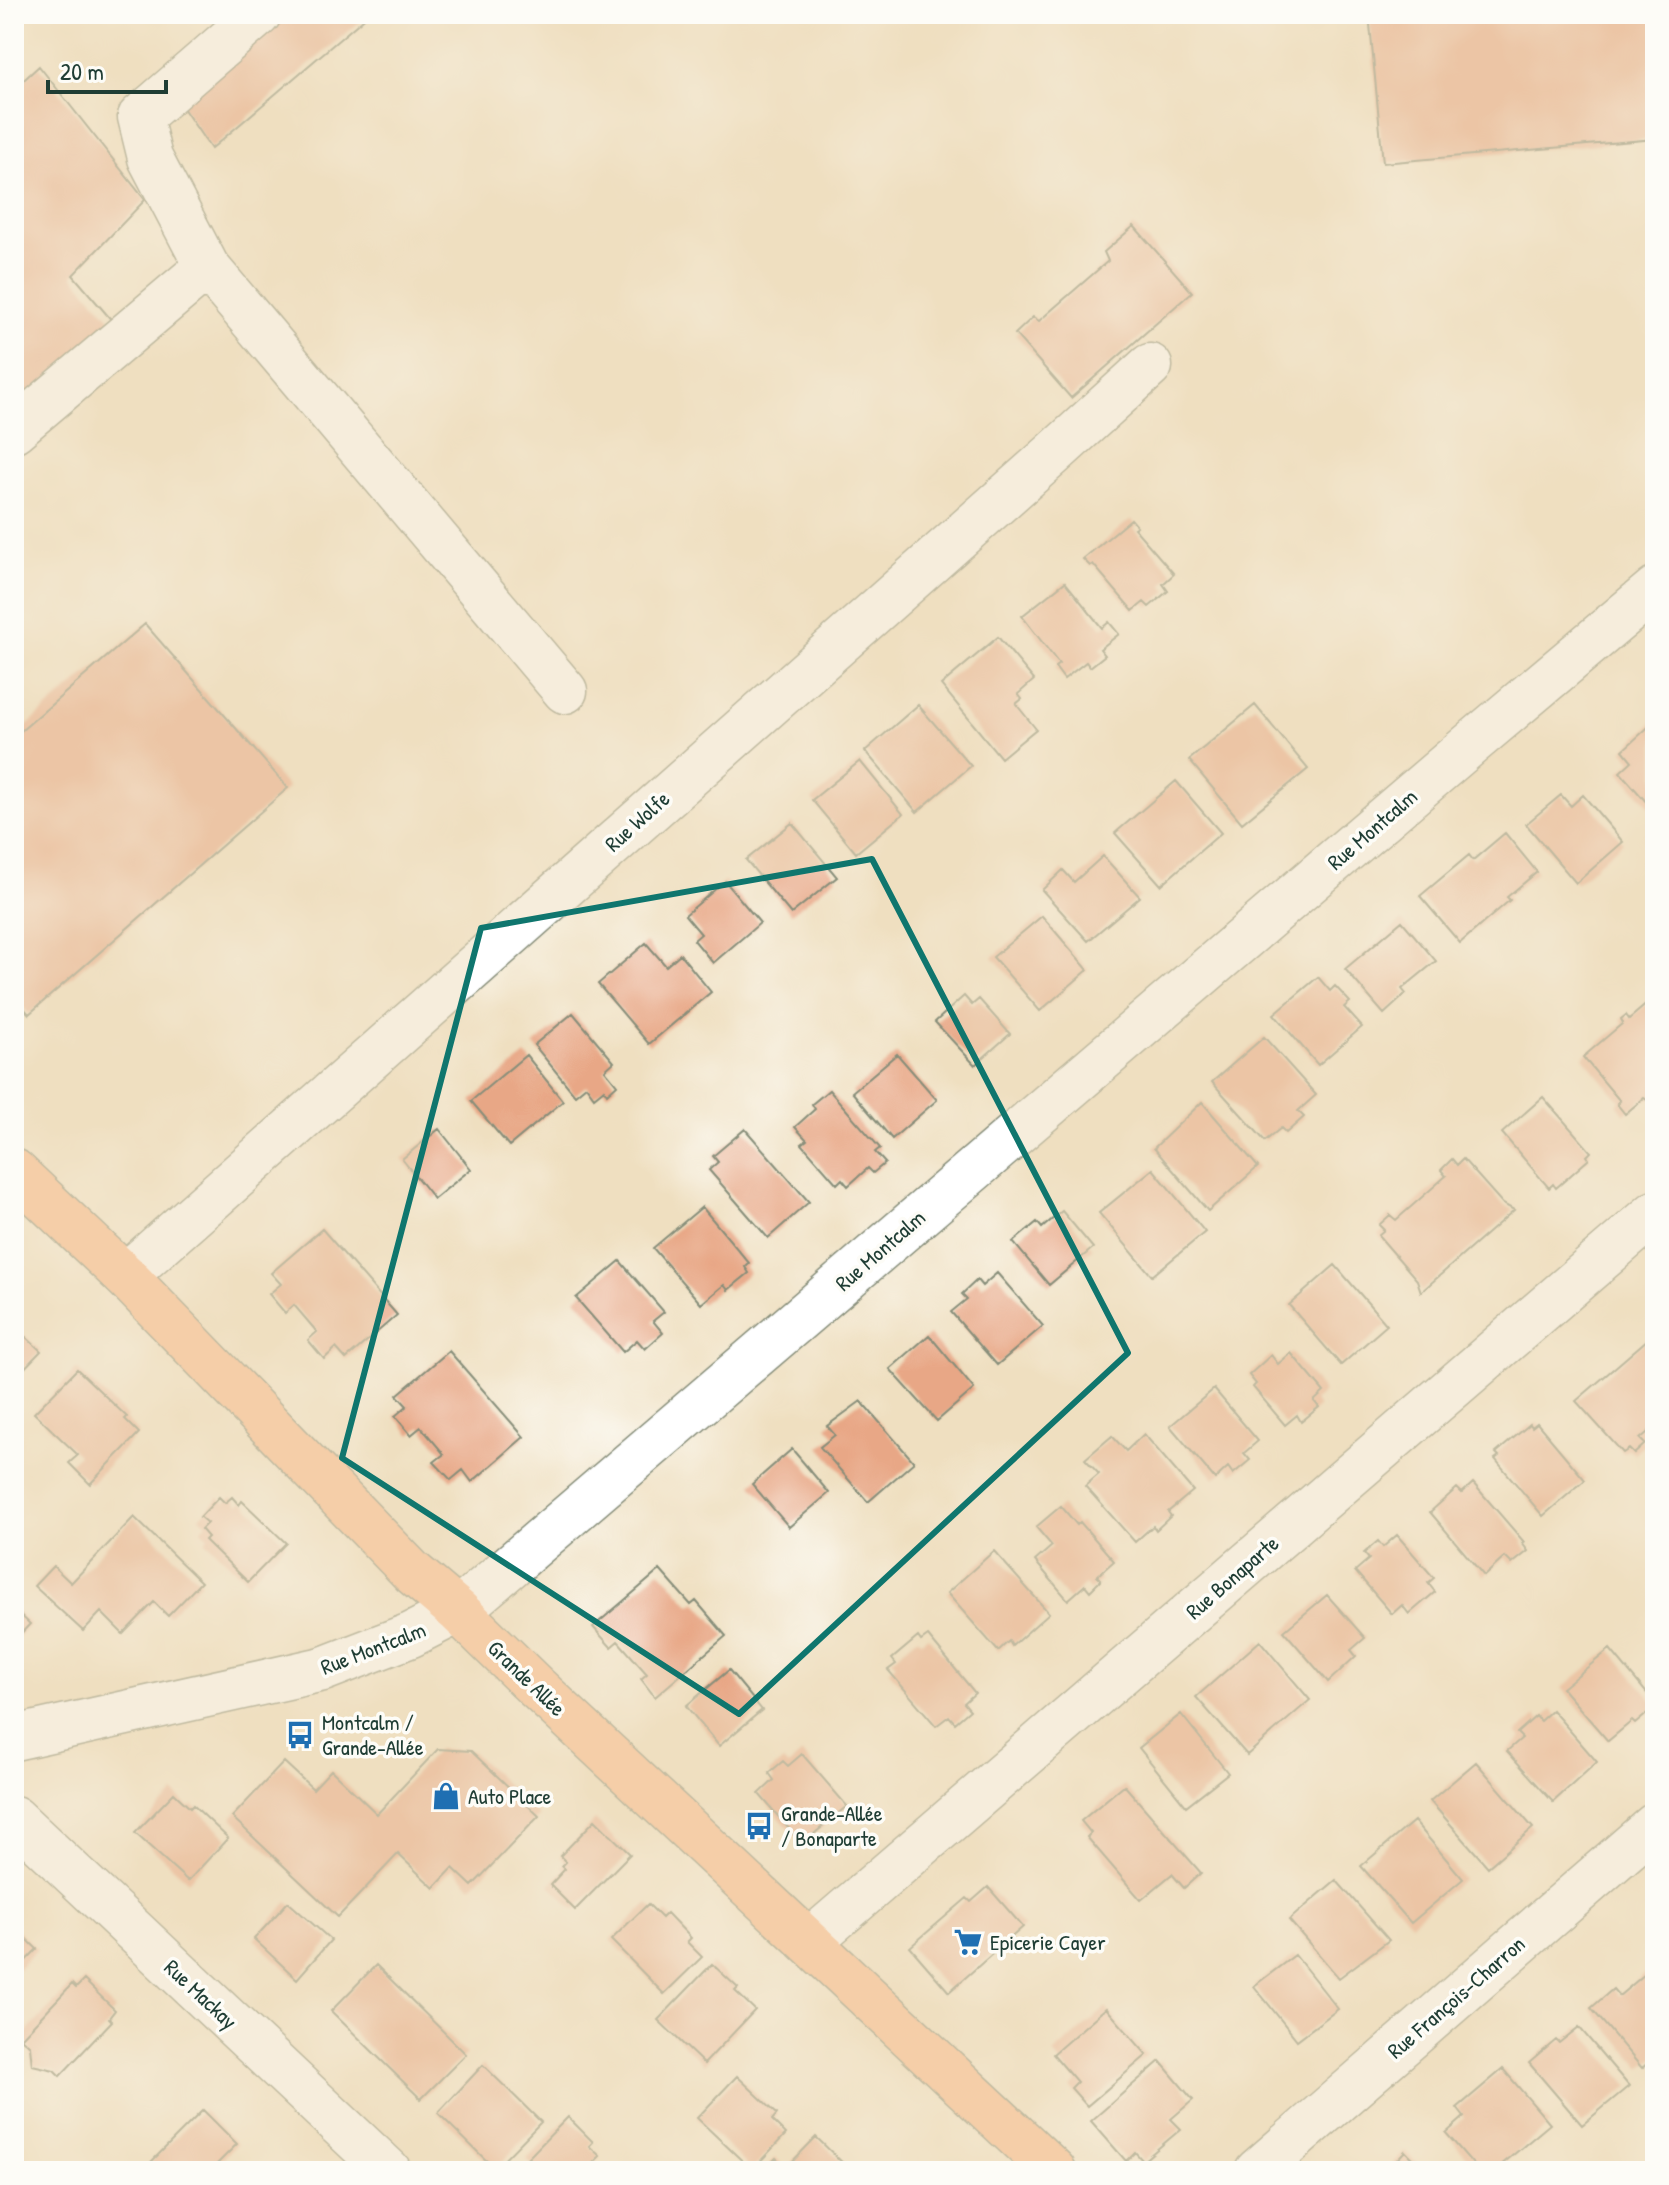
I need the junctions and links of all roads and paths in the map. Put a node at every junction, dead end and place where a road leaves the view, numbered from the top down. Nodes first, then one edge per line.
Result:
1 (259, 14) edge
2 (207, 267) junction
3 (1150, 366) dead end
4 (14, 430) edge
5 (1655, 589) edge
6 (565, 691) dead end
7 (14, 1171) edge
8 (1655, 1213) edge
9 (125, 1276) junction
10 (458, 1611) junction
11 (14, 1738) edge
12 (14, 1818) edge
13 (1655, 1825) edge
14 (810, 1941) junction
15 (389, 2171) edge
16 (1054, 2171) edge
17 (1257, 2171) edge

1 - 2 street
2 - 4 street
2 - 6 street
3 - 9 street, Rue Wolfe
5 - 10 street, Rue Montcalm
7 - 9 main road, Grande Allée
8 - 14 street, Rue Bonaparte
9 - 10 main road, Grande Allée
10 - 11 street, Rue Montcalm
10 - 14 main road, Grande Allée
12 - 15 street, Rue Mackay
13 - 17 street, Rue François-Charron
14 - 16 main road, Grande Allée

